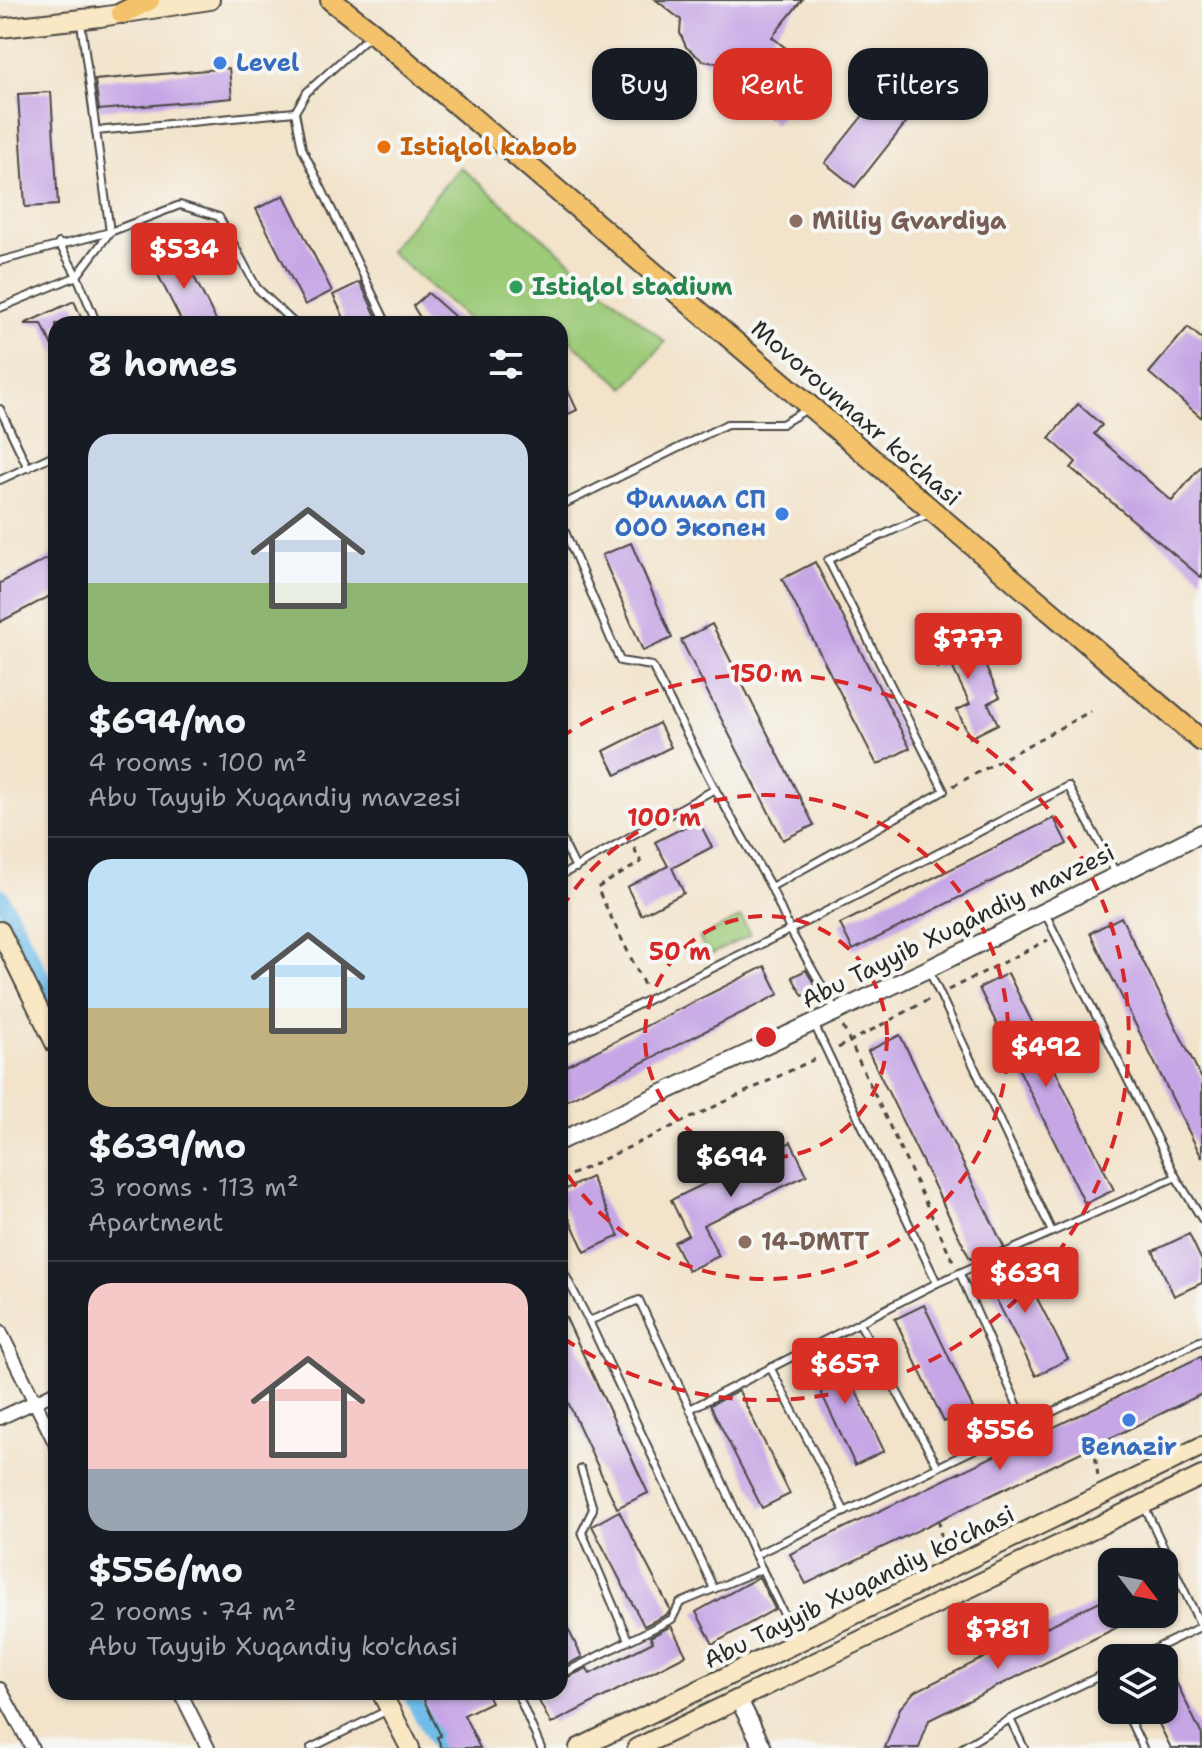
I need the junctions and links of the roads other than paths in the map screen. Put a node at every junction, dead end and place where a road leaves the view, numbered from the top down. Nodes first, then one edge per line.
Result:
1 (149, 0) edge
2 (210, 0) edge
3 (331, 0) edge
4 (347, 0) edge
5 (122, 13) junction
6 (80, 19) junction
7 (0, 28) edge
8 (373, 33) junction
9 (295, 112) junction
10 (96, 131) junction
11 (110, 232) junction
12 (59, 243) junction
13 (0, 261) edge
14 (77, 276) junction
15 (0, 308) edge
16 (94, 316) edge
17 (287, 316) edge
18 (383, 316) edge
19 (810, 408) junction
20 (0, 409) edge
21 (48, 458) edge
22 (28, 468) junction
23 (0, 480) edge
24 (568, 502) edge
25 (932, 513) junction
26 (568, 539) edge
27 (1202, 741) edge
28 (715, 789) junction
29 (1202, 833) edge
30 (568, 852) edge
31 (576, 868) junction
32 (568, 872) edge
33 (1118, 875) junction
34 (771, 887) junction
35 (1045, 912) junction
36 (790, 930) junction
37 (0, 931) edge
38 (928, 969) junction
39 (837, 1013) junction
40 (814, 1022) junction
41 (48, 1029) edge
42 (568, 1039) edge
43 (568, 1137) edge
44 (1176, 1177) junction
45 (1202, 1219) edge
46 (1052, 1232) junction
47 (960, 1274) junction
48 (568, 1280) edge
49 (937, 1283) junction
50 (589, 1321) junction
51 (860, 1324) junction
52 (0, 1331) edge
53 (1202, 1340) edge
54 (770, 1367) junction
55 (48, 1396) edge
56 (34, 1402) junction
57 (690, 1409) junction
58 (0, 1418) edge
59 (1026, 1425) junction
60 (48, 1429) edge
61 (1202, 1446) edge
62 (938, 1467) junction
63 (581, 1469) dead end
64 (1202, 1476) edge
65 (1143, 1505) junction
66 (845, 1512) junction
67 (755, 1555) junction
68 (762, 1569) junction
69 (714, 1589) junction
70 (1202, 1627) edge
71 (628, 1640) junction
72 (798, 1643) junction
73 (1166, 1644) edge
74 (568, 1671) edge
75 (1098, 1676) edge
76 (0, 1689) edge
77 (184, 1700) edge
78 (386, 1700) edge
79 (520, 1700) edge
80 (739, 1700) junction
81 (1010, 1719) junction
82 (1132, 1724) edge
83 (32, 1748) edge
84 (208, 1748) edge
85 (311, 1748) edge
86 (410, 1748) edge
87 (541, 1748) edge
88 (579, 1748) edge
89 (637, 1748) edge
90 (763, 1748) edge
91 (962, 1748) edge
92 (1024, 1748) edge
93 (1143, 1748) edge

1 - 5 highway
2 - 5 main road
3 - 8 highway, Movorounnaxr ko'chasi
4 - 8 highway
5 - 6 main road
6 - 7 main road
6 - 10 lane
8 - 9 lane
8 - 19 highway, Movorounnaxr ko'chasi
9 - 10 lane
9 - 18 lane
10 - 11 lane
11 - 12 lane
11 - 14 lane
11 - 17 lane
12 - 13 lane
12 - 14 lane
14 - 15 lane
14 - 16 lane
19 - 24 lane
19 - 25 highway, Movorounnaxr ko'chasi
20 - 22 lane
21 - 22 lane
22 - 23 lane
25 - 27 highway, Movorounnaxr ko'chasi
25 - 34 lane
26 - 28 lane
28 - 31 lane
28 - 34 lane
29 - 33 street, Abu Tayyib Xuqandiy mavzesi
30 - 31 lane
31 - 32 lane
33 - 35 street, Abu Tayyib Xuqandiy mavzesi
33 - 36 lane
34 - 36 lane
35 - 38 street, Abu Tayyib Xuqandiy mavzesi
35 - 44 lane
36 - 39 lane
36 - 42 lane
37 - 41 main road
38 - 39 street, Abu Tayyib Xuqandiy mavzesi
38 - 46 lane
39 - 40 street, Abu Tayyib Xuqandiy mavzesi
40 - 43 street, Abu Tayyib Xuqandiy mavzesi
40 - 49 lane
44 - 45 lane
44 - 46 lane
46 - 47 lane
47 - 49 lane
47 - 59 lane
48 - 50 lane
49 - 51 lane
50 - 57 lane
50 - 69 lane
51 - 54 lane
51 - 62 lane
52 - 56 street
53 - 59 lane
54 - 57 lane
54 - 66 lane
55 - 56 street
56 - 58 street
56 - 60 street
57 - 67 lane
59 - 62 lane
61 - 72 main road, Abu Tayyib Xuqandiy ko'chasi
62 - 66 lane
63 - 71 lane
64 - 65 main road
65 - 70 lane
65 - 80 main road
66 - 67 lane
67 - 68 lane
68 - 69 lane
68 - 72 lane
69 - 71 lane
70 - 73 lane
71 - 74 lane
72 - 88 main road, Abu Tayyib Xuqandiy ko'chasi
75 - 81 lane
76 - 83 street
77 - 84 street
78 - 85 lane
78 - 86 main road
79 - 87 lane
80 - 89 main road
80 - 90 street
81 - 91 lane
81 - 92 lane
82 - 93 lane

